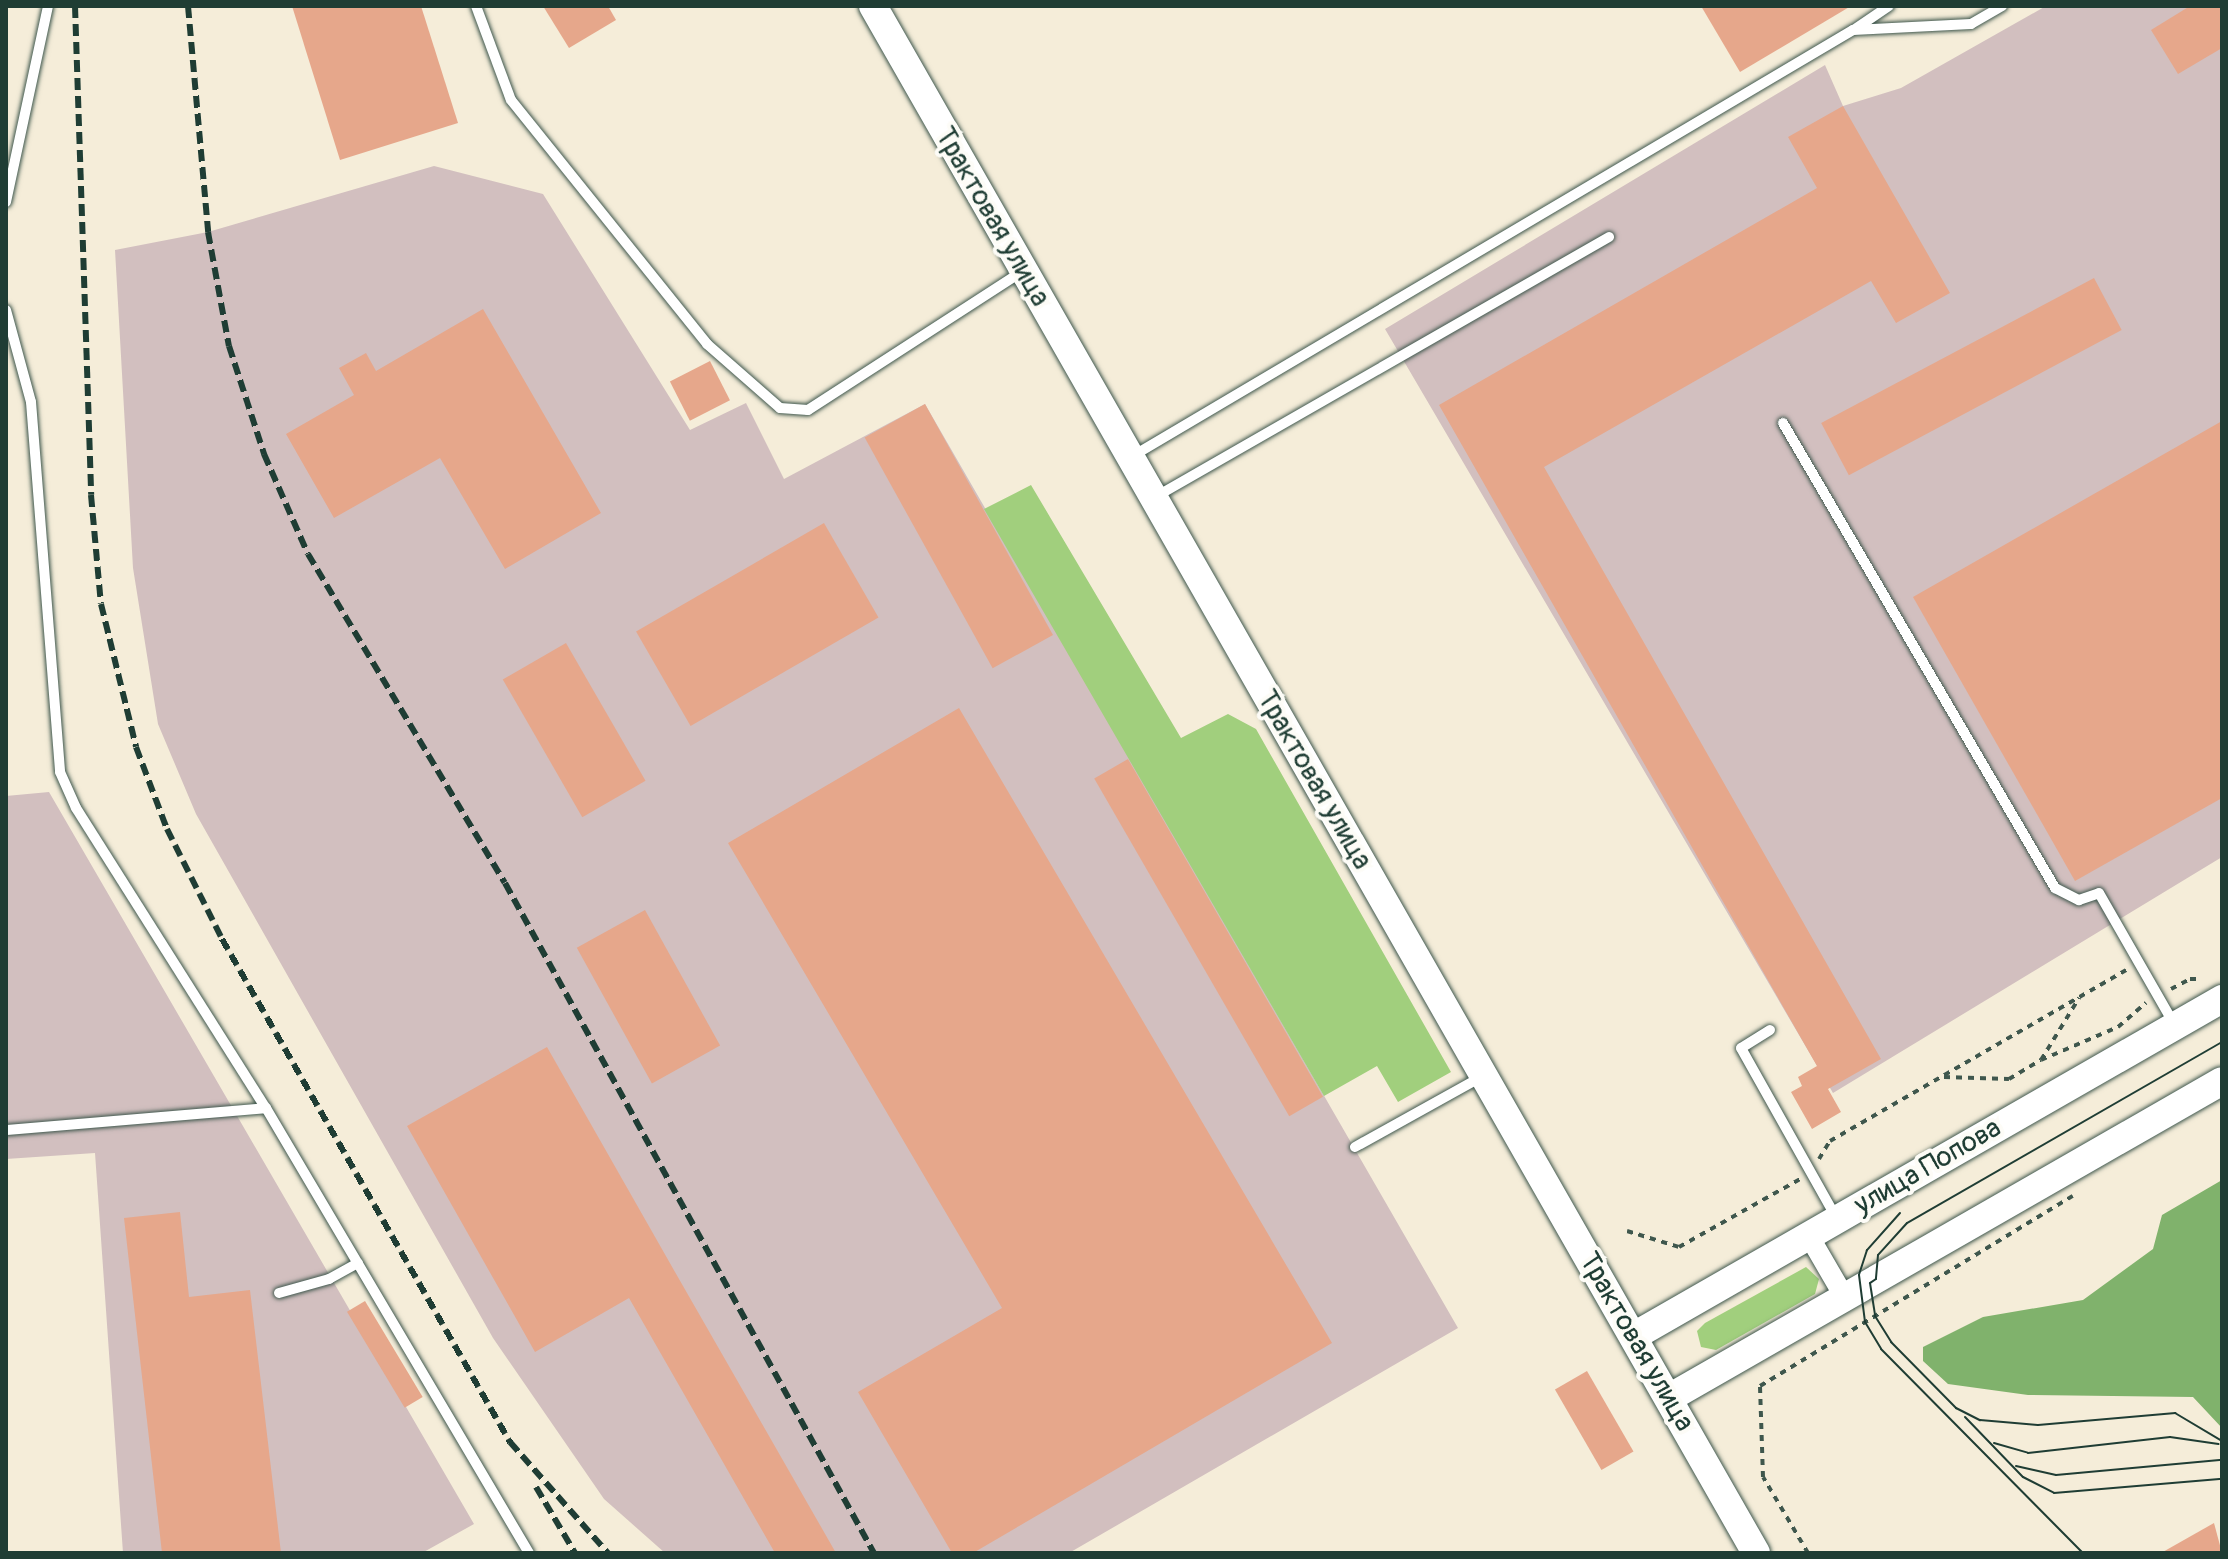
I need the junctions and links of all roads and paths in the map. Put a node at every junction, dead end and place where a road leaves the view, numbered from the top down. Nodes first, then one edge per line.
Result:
1 (48, 6) edge
2 (476, 6) edge
3 (873, 6) edge
4 (1889, 6) edge
5 (2002, 6) edge
6 (1853, 30) junction
7 (6, 202) edge
8 (1609, 237) dead end
9 (1023, 271) junction
10 (6, 310) edge
11 (1783, 423) dead end
12 (1129, 458) junction
13 (1152, 499) junction
14 (2139, 963) junction
15 (2212, 989) edge
16 (2158, 997) junction
17 (2079, 998) junction
18 (2175, 1025) junction
19 (1770, 1030) dead end
20 (2041, 1060) junction
21 (1483, 1075) junction
22 (1942, 1076) junction
23 (2222, 1081) edge
24 (266, 1108) junction
25 (6, 1130) edge
26 (1355, 1147) dead end
27 (1811, 1173) junction
28 (2075, 1195) dead end
29 (1837, 1219) junction
30 (1627, 1231) dead end
31 (1809, 1236) junction
32 (358, 1263) junction
33 (279, 1293) dead end
34 (1845, 1298) junction
35 (1634, 1336) junction
36 (1669, 1398) junction
37 (529, 1553) edge
38 (1756, 1553) edge
39 (1808, 1553) edge

1 - 7 lane
2 - 9 lane
3 - 9 main road, Трактовая улица
4 - 6 lane
5 - 6 lane
6 - 12 lane
8 - 13 lane
9 - 12 main road, Трактовая улица
10 - 24 lane
11 - 14 lane
12 - 13 main road, Трактовая улица
13 - 21 main road, Трактовая улица
14 - 16 lane
14 - 17 path
15 - 16 path
15 - 18 main road, улица Попова
16 - 18 lane
16 - 20 path
17 - 20 path
17 - 22 path
18 - 29 main road, улица Попова
19 - 27 lane
20 - 22 path
21 - 26 lane
21 - 35 main road, Трактовая улица
22 - 27 path
23 - 34 main road
24 - 25 lane
24 - 32 lane
27 - 29 lane
27 - 30 path
28 - 39 path
29 - 31 main road, улица Попова
31 - 34 street
31 - 35 main road, улица Попова
32 - 33 lane
32 - 37 lane
34 - 36 main road
35 - 36 main road, Трактовая улица
36 - 38 main road, Трактовая улица

